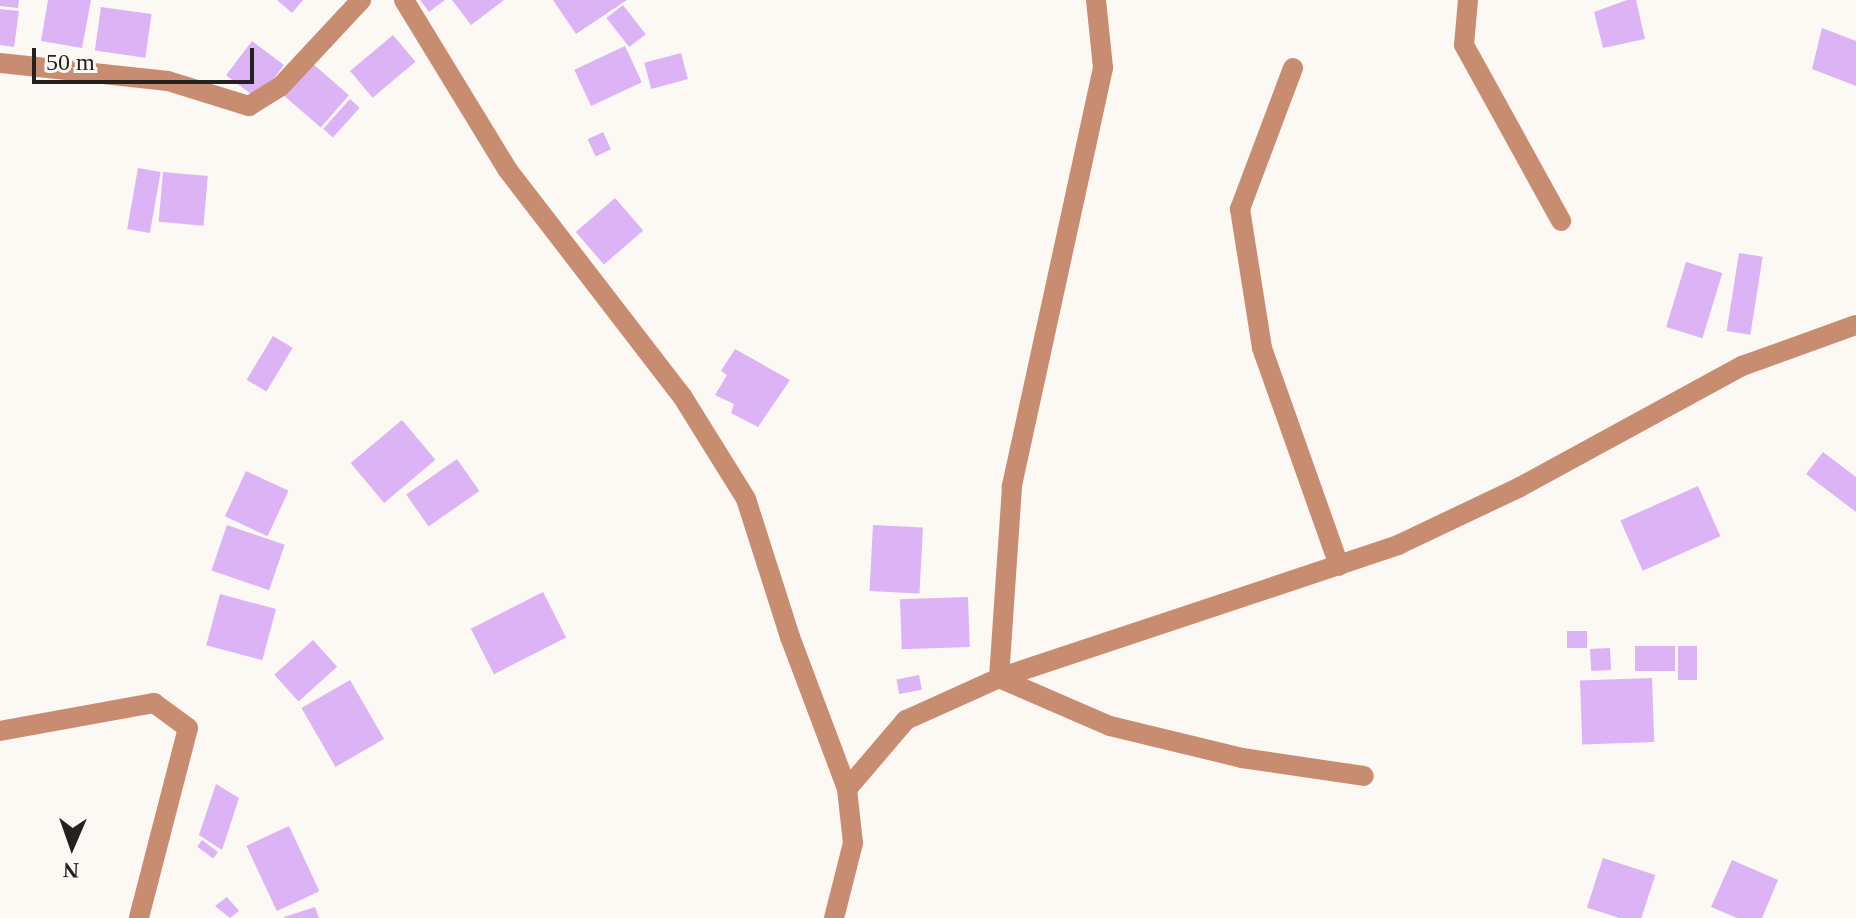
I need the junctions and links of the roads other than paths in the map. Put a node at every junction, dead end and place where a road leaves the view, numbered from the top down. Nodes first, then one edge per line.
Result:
1 (361, 0) edge
2 (404, 0) edge
3 (1096, 0) edge
4 (1468, 0) edge
5 (0, 63) edge
6 (1293, 68) dead end
7 (1561, 221) dead end
8 (1856, 325) edge
9 (1339, 566) junction
10 (999, 678) junction
11 (0, 731) edge
12 (1364, 776) dead end
13 (847, 789) junction
14 (139, 918) edge
15 (834, 918) edge

1 - 5 street
2 - 13 street
3 - 10 street
4 - 7 street
6 - 9 street
8 - 9 street
9 - 10 street
10 - 12 street
10 - 13 street
11 - 14 street
13 - 15 street

